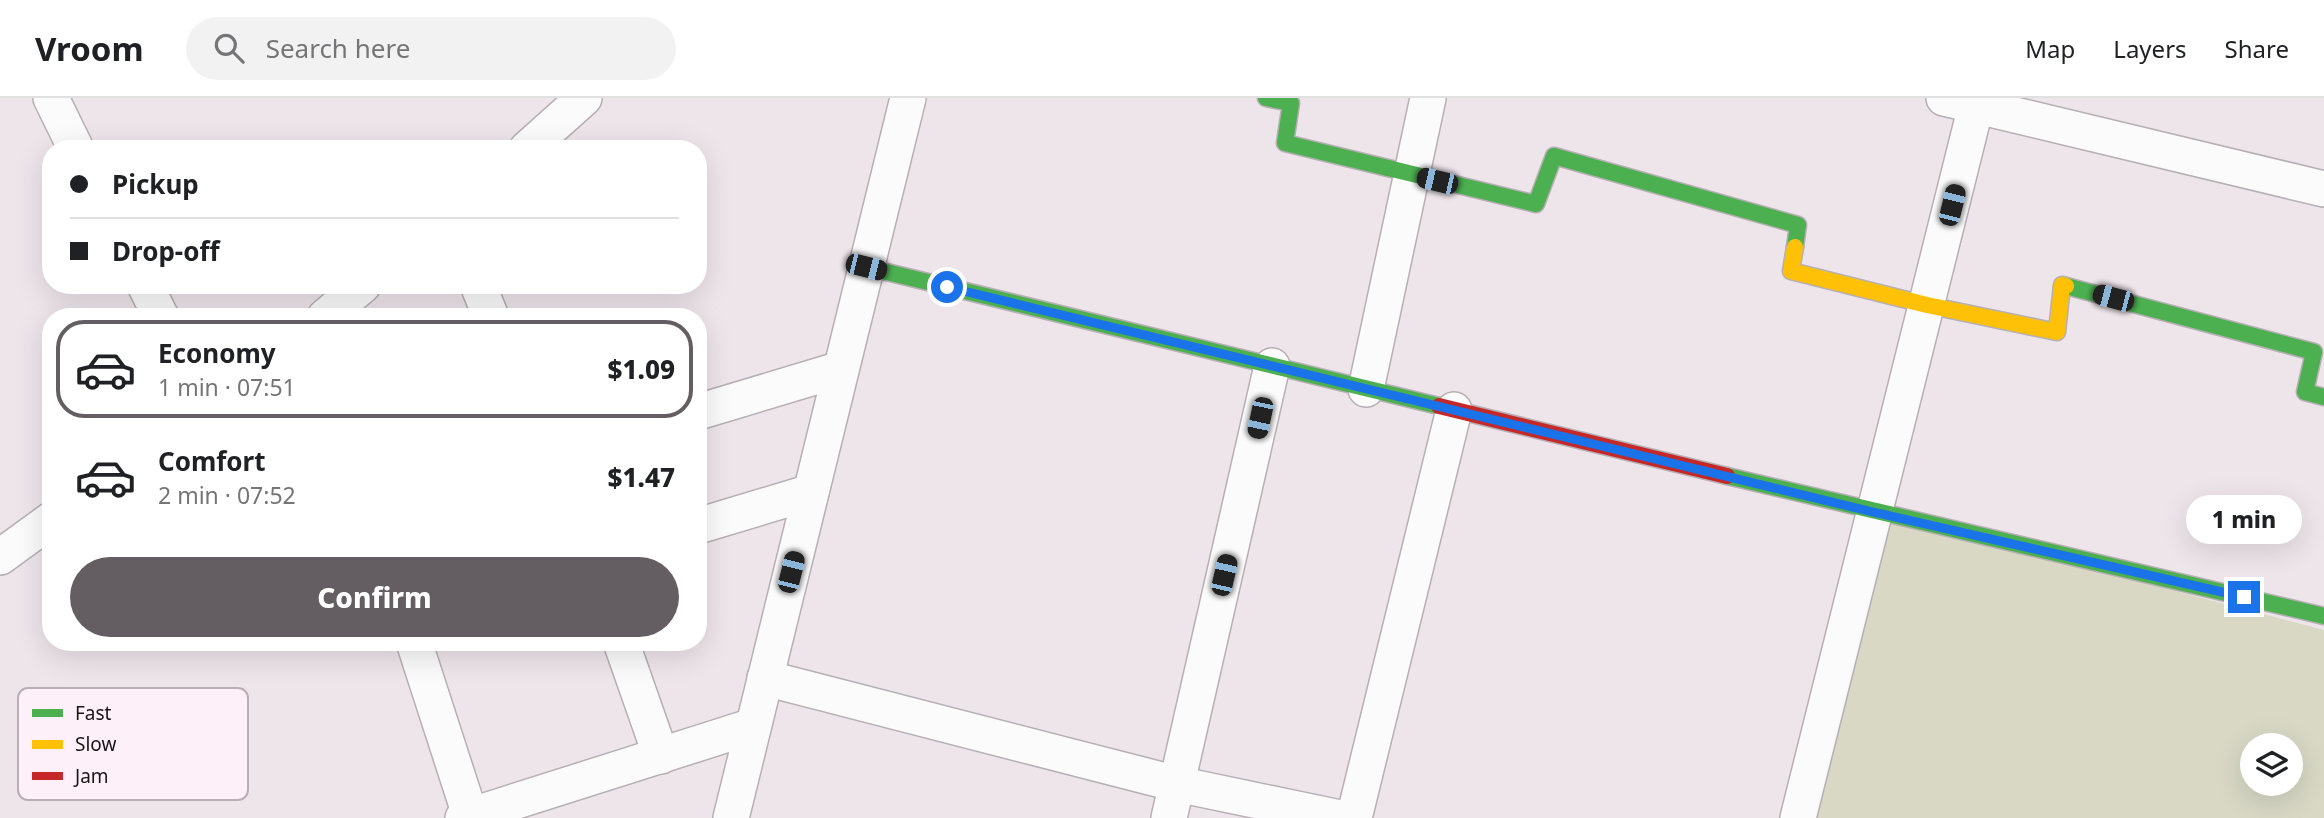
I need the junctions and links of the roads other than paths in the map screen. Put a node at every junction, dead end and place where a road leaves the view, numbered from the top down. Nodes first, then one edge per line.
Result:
1 (51, 98) edge
2 (584, 98) edge
3 (908, 98) edge
4 (1266, 98) edge
5 (1428, 98) edge
6 (1966, 101) edge
7 (72, 140) edge
8 (537, 140) edge
9 (1412, 176) junction
10 (2324, 189) edge
11 (866, 267) junction
12 (352, 294) edge
13 (1927, 305) junction
14 (336, 308) edge
15 (1272, 366) junction
16 (841, 369) junction
17 (1366, 389) junction
18 (2324, 397) edge
19 (707, 409) edge
20 (1454, 410) junction
21 (811, 492) junction
22 (1873, 512) junction
23 (707, 523) edge
24 (42, 527) edge
25 (0, 557) edge
26 (2324, 616) edge
27 (417, 651) edge
28 (624, 651) edge
29 (765, 678) junction
30 (753, 726) junction
31 (661, 756) junction
32 (1177, 783) junction
33 (468, 817) edge
34 (731, 818) edge
35 (1169, 818) edge
36 (1340, 818) edge
37 (1353, 818) edge
38 (1798, 818) edge

1 - 7 street
2 - 8 street
3 - 11 street
4 - 9 street
5 - 9 street
6 - 10 street
6 - 13 street
9 - 13 street
9 - 17 street
11 - 15 street
11 - 16 street
12 - 14 street
13 - 18 street
13 - 22 street
15 - 17 street
15 - 32 street
16 - 19 street
16 - 21 street
17 - 20 street
20 - 22 street
20 - 37 street
21 - 23 street
21 - 29 street
22 - 26 street
22 - 38 street
24 - 25 street
27 - 33 street
28 - 31 street
29 - 30 street
29 - 32 street
30 - 31 street
30 - 34 street
31 - 33 street
32 - 35 street
32 - 36 street

